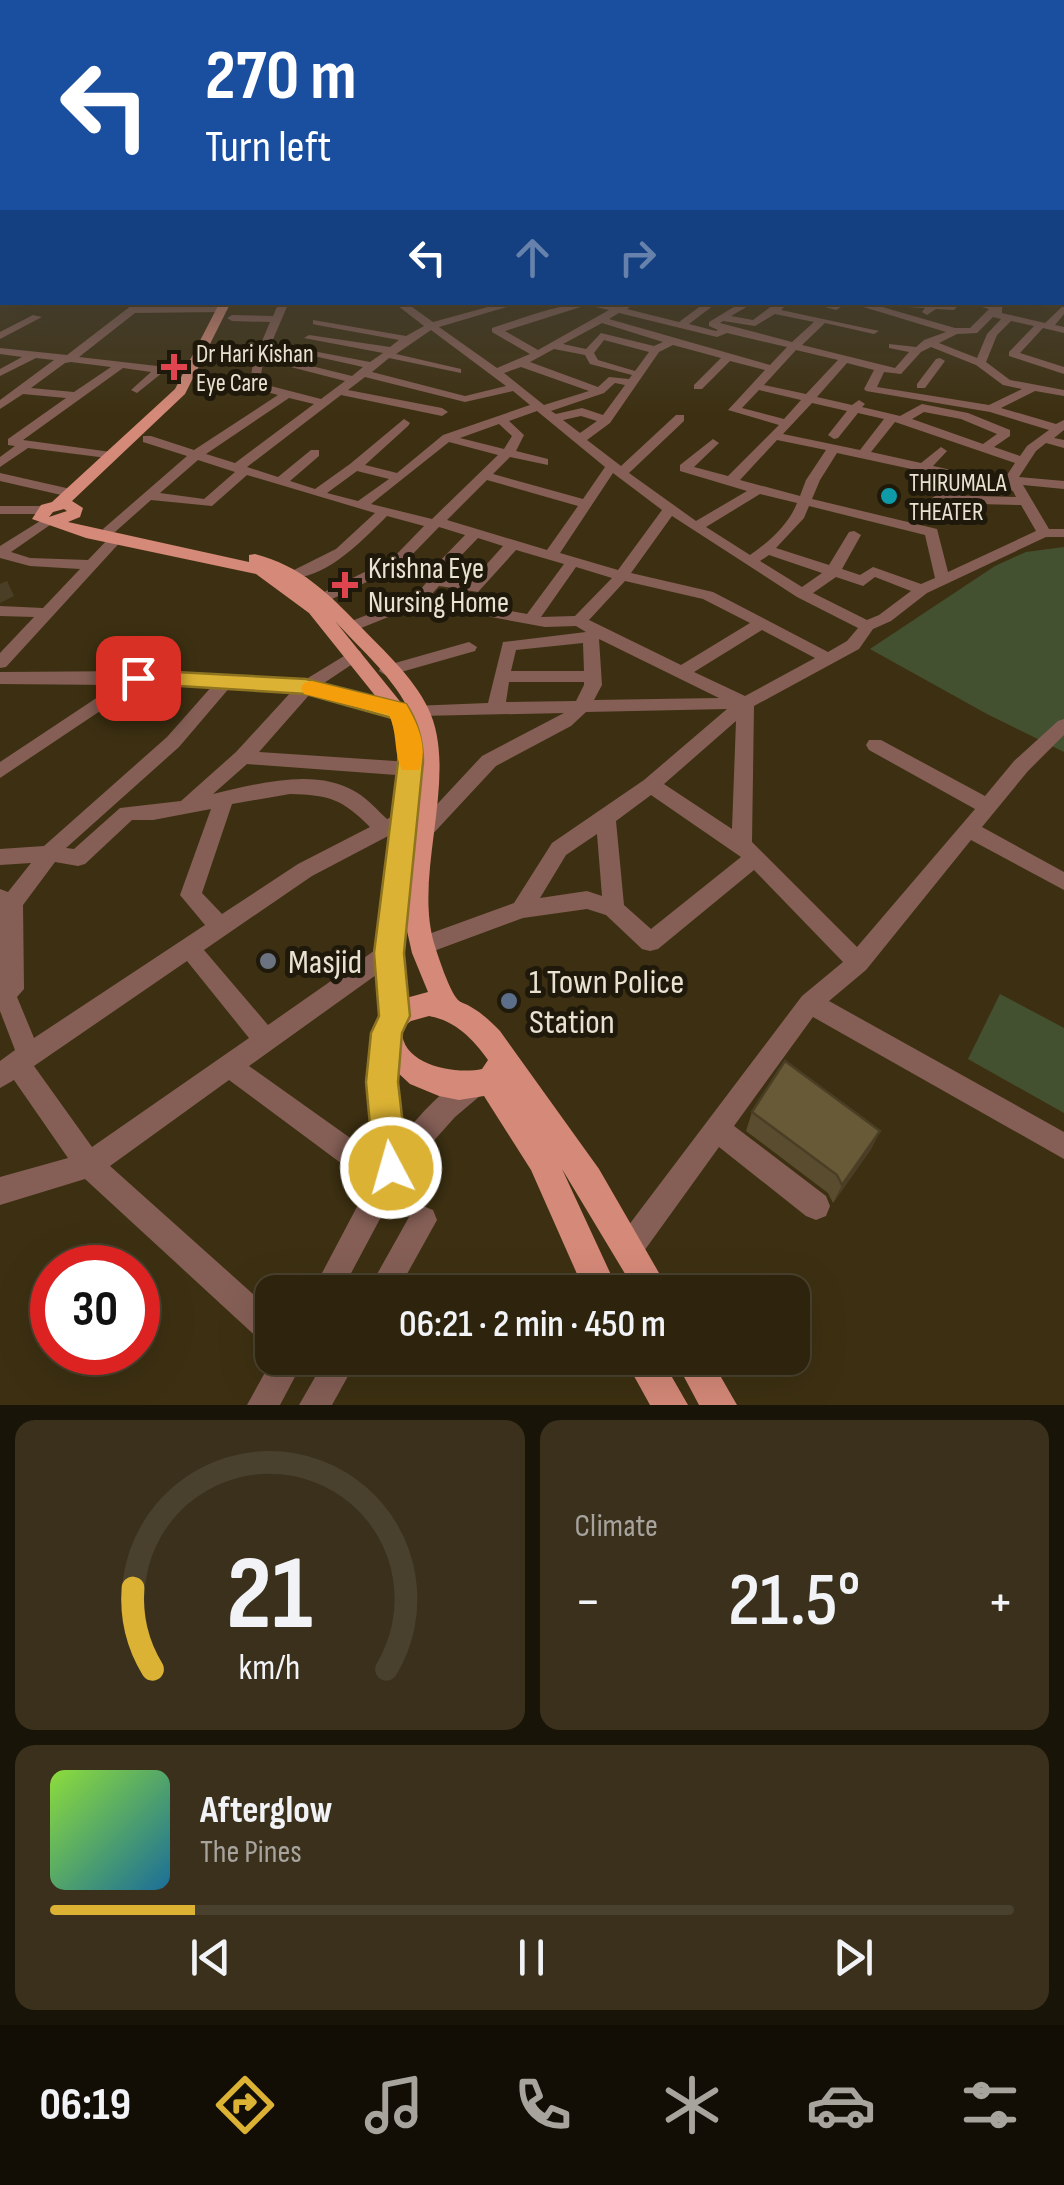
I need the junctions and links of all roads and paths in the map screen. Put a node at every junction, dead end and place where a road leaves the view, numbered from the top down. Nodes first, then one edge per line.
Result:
1 (283, 305) edge
2 (402, 305) edge
3 (479, 305) edge
4 (509, 305) edge
5 (519, 305) edge
6 (577, 305) edge
7 (709, 305) edge
8 (746, 305) edge
9 (780, 305) edge
10 (838, 305) edge
11 (870, 305) edge
12 (917, 305) edge
13 (954, 305) edge
14 (1000, 305) edge
15 (627, 306) edge
16 (934, 306) junction
17 (1024, 306) dead end
18 (1064, 307) edge
19 (135, 310) edge
20 (227, 310) edge
21 (773, 310) junction
22 (488, 311) junction
23 (37, 317) dead end
24 (536, 318) junction
25 (278, 319) junction
26 (600, 319) junction
27 (822, 320) junction
28 (919, 320) junction
29 (1012, 320) junction
30 (724, 324) junction
31 (681, 325) junction
32 (431, 326) junction
33 (1044, 326) junction
34 (554, 329) junction
35 (580, 330) junction
36 (874, 330) dead end
37 (1064, 330) edge
38 (955, 331) junction
39 (973, 331) junction
40 (992, 334) junction
41 (0, 336) edge
42 (568, 336) junction
43 (309, 338) junction
44 (672, 342) junction
45 (551, 345) junction
46 (794, 346) junction
47 (893, 346) dead end
48 (923, 346) junction
49 (398, 347) junction
50 (426, 348) dead end
51 (292, 350) junction
52 (655, 350) junction
53 (2, 354) edge
54 (536, 354) junction
55 (33, 356) junction
56 (592, 358) junction
57 (726, 358) junction
58 (65, 359) junction
59 (209, 360) junction
60 (259, 360) junction
61 (844, 360) junction
62 (940, 361) dead end
63 (20, 362) junction
64 (283, 362) junction
65 (521, 363) junction
66 (980, 363) junction
67 (118, 366) junction
68 (50, 368) junction
69 (773, 369) junction
70 (1062, 369) edge
71 (159, 370) junction
72 (457, 371) dead end
73 (496, 372) junction
74 (0, 373) edge
75 (192, 373) junction
76 (363, 373) junction
77 (875, 378) junction
78 (637, 379) junction
79 (569, 380) junction
80 (922, 386) junction
81 (698, 387) dead end
82 (513, 388) junction
83 (1037, 388) junction
84 (20, 390) junction
85 (137, 390) dead end
86 (336, 390) junction
87 (600, 392) junction
88 (1064, 392) edge
89 (288, 394) junction
90 (78, 396) junction
91 (748, 397) junction
92 (809, 398) junction
93 (777, 400) junction
94 (324, 402) junction
95 (0, 405) edge
96 (997, 406) junction
97 (540, 408) junction
98 (854, 410) junction
99 (442, 412) dead end
100 (499, 418) junction
101 (556, 418) junction
102 (680, 418) dead end
103 (896, 419) junction
104 (606, 420) junction
105 (404, 422) dead end
106 (787, 423) junction
107 (1060, 426) edge
108 (778, 436) junction
109 (446, 438) junction
110 (580, 438) junction
111 (146, 439) junction
112 (1044, 439) junction
113 (834, 441) junction
114 (713, 442) dead end
115 (26, 444) junction
116 (1064, 444) edge
117 (985, 448) junction
118 (941, 450) dead end
119 (508, 452) junction
120 (315, 453) dead end
121 (197, 454) junction
122 (863, 454) junction
123 (111, 456) junction
124 (0, 462) edge
125 (544, 462) dead end
126 (1024, 462) junction
127 (355, 467) junction
128 (923, 468) junction
129 (241, 469) junction
130 (616, 470) junction
131 (484, 475) junction
132 (0, 477) edge
133 (400, 477) junction
134 (281, 481) junction
135 (731, 481) junction
136 (1064, 485) edge
137 (758, 490) junction
138 (1019, 490) junction
139 (318, 494) junction
140 (149, 496) junction
141 (937, 500) dead end
142 (803, 502) junction
143 (362, 504) junction
144 (586, 504) junction
145 (670, 509) junction
146 (57, 511) junction
147 (385, 511) junction
148 (0, 513) edge
149 (435, 523) junction
150 (696, 527) junction
151 (1044, 533) junction
152 (1064, 533) edge
153 (113, 534) junction
154 (474, 534) junction
155 (854, 535) dead end
156 (512, 544) junction
157 (768, 550) junction
158 (0, 554) edge
159 (552, 556) junction
160 (751, 560) junction
161 (573, 561) junction
162 (93, 565) junction
163 (833, 572) junction
164 (298, 574) junction
165 (622, 576) junction
166 (435, 581) junction
167 (942, 582) junction
168 (922, 590) junction
169 (802, 594) junction
170 (323, 598) junction
171 (420, 598) junction
172 (0, 610) edge
173 (45, 613) junction
174 (531, 620) junction
175 (760, 624) junction
176 (867, 626) junction
177 (350, 627) junction
178 (588, 630) junction
179 (468, 646) dead end
180 (354, 655) junction
181 (824, 658) junction
182 (0, 663) edge
183 (387, 672) junction
184 (682, 672) junction
185 (501, 676) junction
186 (590, 677) junction
187 (0, 678) edge
188 (138, 678) junction
189 (226, 680) junction
190 (306, 687) junction
191 (745, 703) junction
192 (583, 705) junction
193 (496, 706) junction
194 (408, 710) junction
195 (1064, 725) edge
196 (875, 745) dead end
197 (244, 757) junction
198 (410, 769) junction
199 (0, 771) edge
200 (650, 785) junction
201 (224, 800) junction
202 (186, 807) junction
203 (988, 807) junction
204 (606, 818) junction
205 (403, 827) junction
206 (968, 829) junction
207 (749, 851) junction
208 (51, 853) junction
209 (0, 857) edge
210 (1064, 882) edge
211 (4, 905) edge
212 (522, 909) junction
213 (614, 909) junction
214 (221, 928) junction
215 (422, 946) junction
216 (190, 949) junction
217 (389, 953) junction
218 (858, 964) junction
219 (6, 995) edge
220 (810, 1002) junction
221 (447, 1006) junction
222 (394, 1016) junction
223 (265, 1040) junction
224 (388, 1046) junction
225 (15, 1064) edge
226 (228, 1065) junction
227 (490, 1075) junction
228 (718, 1129) junction
229 (1064, 1146) edge
230 (89, 1164) junction
231 (388, 1174) junction
232 (0, 1191) edge
233 (816, 1206) dead end
234 (423, 1220) dead end
235 (629, 1248) junction
236 (335, 1275) edge
237 (391, 1275) edge
238 (591, 1275) edge
239 (644, 1275) edge
240 (255, 1315) edge
241 (280, 1375) edge
242 (333, 1375) edge
243 (651, 1375) edge
244 (702, 1375) edge
245 (263, 1405) edge
246 (315, 1405) edge
247 (670, 1405) edge
248 (719, 1405) edge

1 - 25 street
2 - 32 street
3 - 22 street
4 - 22 street
5 - 24 street
6 - 24 street
7 - 31 street
8 - 30 street
9 - 21 street
10 - 27 street
11 - 28 street
12 - 16 street
13 - 16 street
14 - 29 street
14 - 39 street
15 - 26 street
15 - 31 street
16 - 28 street
17 - 29 street
18 - 33 street
19 - 20 street
19 - 58 street
20 - 25 street
20 - 59 main road
20 - 75 main road
21 - 27 street
21 - 30 street
22 - 32 street
23 - 41 street
24 - 34 street
24 - 54 street
25 - 60 street
26 - 35 street
26 - 44 street
27 - 36 street
27 - 46 street
28 - 38 street
29 - 33 street
29 - 40 street
30 - 31 street
30 - 46 street
32 - 49 street
32 - 73 street
33 - 37 street
33 - 70 street
34 - 35 street
34 - 42 street
35 - 42 street
38 - 39 street
38 - 48 street
39 - 40 street
40 - 66 street
42 - 45 street
43 - 49 street
43 - 49 street
43 - 51 street
44 - 52 street
44 - 57 street
45 - 54 street
45 - 56 street
46 - 61 street
46 - 69 street
47 - 48 street
48 - 66 street
48 - 77 street
49 - 50 street
49 - 72 street
49 - 76 street
51 - 64 street
51 - 76 street
52 - 56 street
52 - 78 street
53 - 55 street
53 - 63 street
54 - 65 street
55 - 58 street
55 - 63 street
56 - 78 street
56 - 79 street
57 - 69 street
57 - 81 street
58 - 67 street
58 - 68 street
59 - 60 street
59 - 111 main road
60 - 64 street
60 - 89 street
61 - 77 street
61 - 92 street
62 - 80 street
63 - 68 street
63 - 74 street
64 - 76 street
65 - 73 street
65 - 79 street
66 - 83 street
67 - 71 street
67 - 90 street
68 - 84 street
69 - 91 street
70 - 83 street
71 - 75 street
71 - 85 street
73 - 82 street
75 - 123 main road
76 - 82 street
76 - 86 street
77 - 80 street
77 - 96 street
77 - 98 street
78 - 87 street
78 - 104 street
79 - 87 street
80 - 96 street
82 - 97 street
83 - 88 street
83 - 96 street
84 - 90 street
84 - 95 street
86 - 94 street
86 - 99 street
87 - 97 street
89 - 94 street
89 - 121 street
90 - 115 street
91 - 93 street
91 - 93 street
91 - 106 street
92 - 93 street
92 - 98 street
92 - 106 street
94 - 129 street
96 - 107 street
97 - 100 street
97 - 101 street
98 - 103 street
98 - 113 street
100 - 109 street
100 - 119 street
101 - 104 street
101 - 110 street
102 - 130 street
103 - 117 street
103 - 117 street
103 - 122 street
104 - 110 street
105 - 127 street
106 - 108 street
107 - 112 street
108 - 113 street
108 - 135 street
109 - 119 street
109 - 133 street
110 - 130 street
111 - 121 street
111 - 146 main road
112 - 116 street
112 - 126 street
113 - 122 street
113 - 142 street
114 - 135 street
115 - 123 street
115 - 124 street
117 - 126 street
118 - 128 street
119 - 125 street
119 - 131 street
120 - 134 street
121 - 129 street
121 - 140 street
122 - 128 street
123 - 146 main road
126 - 138 street
127 - 133 street
127 - 139 street
128 - 138 street
129 - 134 street
129 - 140 street
130 - 144 street
130 - 145 street
131 - 144 street
131 - 149 street
132 - 146 street
133 - 143 street
134 - 139 street
135 - 137 street
136 - 138 street
137 - 142 street
137 - 150 street
138 - 141 street
138 - 151 street
139 - 143 street
140 - 153 street
142 - 157 street
142 - 167 street
143 - 147 street
144 - 159 street
145 - 150 street
145 - 165 street
146 - 148 street
146 - 153 main road
146 - 158 street
147 - 149 street
147 - 164 street
149 - 154 street
149 - 170 street
150 - 160 street
151 - 152 street
151 - 167 street
153 - 162 street
153 - 164 main road
153 - 180 main road
154 - 156 street
154 - 166 street
155 - 163 street
156 - 159 street
156 - 166 street
157 - 160 street
157 - 163 street
158 - 162 street
159 - 161 street
160 - 169 street
161 - 165 street
161 - 174 street
162 - 173 street
163 - 168 street
163 - 169 street
164 - 170 main road
165 - 175 street
165 - 178 street
166 - 171 street
167 - 168 street
168 - 176 street
169 - 176 street
170 - 177 main road
171 - 174 street
171 - 177 street
172 - 173 street
173 - 182 street
174 - 178 street
175 - 181 street
175 - 184 street
176 - 181 street
177 - 183 main road
178 - 184 street
178 - 185 street
178 - 186 street
179 - 183 street
180 - 190 street
180 - 194 main road
181 - 191 street
183 - 194 main road
184 - 191 street
185 - 186 street
185 - 193 street
186 - 192 street
187 - 188 street
188 - 189 street
188 - 199 street
189 - 190 street
189 - 208 street
190 - 194 street
190 - 197 street
191 - 192 street
191 - 200 street
191 - 207 street
192 - 193 street
192 - 205 street
193 - 194 street
194 - 198 main road
194 - 205 main road
195 - 203 street
196 - 203 street
197 - 198 street
197 - 202 street
198 - 205 main road
200 - 204 street
200 - 207 street
201 - 202 street
201 - 205 street
201 - 214 street
202 - 208 street
203 - 206 street
204 - 212 street
204 - 213 street
205 - 214 street
205 - 215 main road
205 - 217 main road
206 - 210 street
206 - 218 street
207 - 213 street
207 - 218 street
208 - 209 street
208 - 211 street
211 - 219 street
212 - 213 street
212 - 215 street
214 - 216 street
215 - 221 main road
216 - 223 street
216 - 225 street
217 - 222 main road
217 - 223 street
218 - 220 street
219 - 225 street
220 - 228 street
220 - 229 street
221 - 222 main road
221 - 227 main road
222 - 224 main road
223 - 226 street
224 - 227 main road
224 - 231 street
225 - 230 street
226 - 230 street
226 - 231 street
227 - 231 street
227 - 235 main road
227 - 238 main road
228 - 233 street
228 - 235 street
230 - 232 street
230 - 240 street
231 - 236 street
234 - 237 street
235 - 239 main road
241 - 245 street
242 - 246 street
243 - 247 main road
244 - 248 main road

